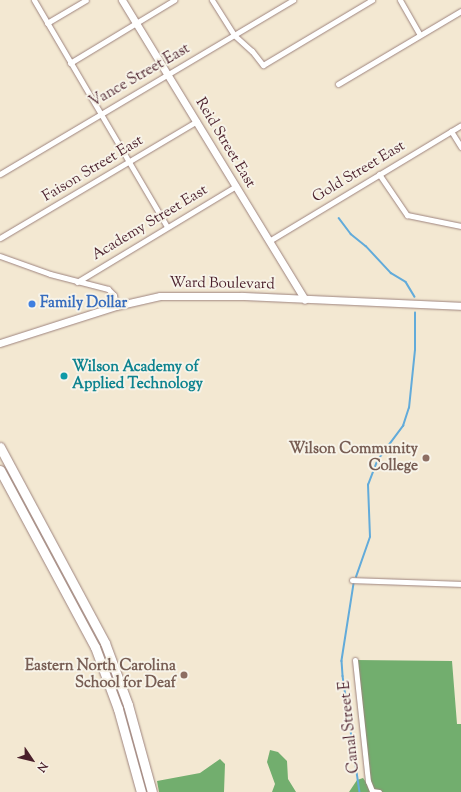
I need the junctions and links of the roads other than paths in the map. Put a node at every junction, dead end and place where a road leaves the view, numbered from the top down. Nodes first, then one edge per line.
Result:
1 (34, 0) edge
2 (86, 0) edge
3 (122, 0) edge
4 (174, 0) edge
5 (212, 0) edge
6 (293, 0) edge
7 (372, 0) edge
8 (400, 0) edge
9 (461, 11) edge
10 (136, 22) junction
11 (47, 23) junction
12 (234, 35) junction
13 (420, 35) junction
14 (70, 63) junction
15 (169, 73) junction
16 (338, 84) dead end
17 (101, 113) junction
18 (197, 121) junction
19 (461, 125) edge
20 (451, 131) junction
21 (461, 147) edge
22 (130, 161) junction
23 (0, 174) edge
24 (379, 174) junction
25 (236, 186) junction
26 (461, 226) edge
27 (167, 227) junction
28 (0, 238) edge
29 (269, 241) junction
30 (0, 256) edge
31 (77, 282) junction
32 (305, 300) junction
33 (116, 306) junction
34 (461, 306) edge
35 (0, 343) edge
36 (0, 447) edge
37 (0, 470) edge
38 (352, 580) dead end
39 (461, 584) edge
40 (355, 660) dead end
41 (140, 792) edge
42 (152, 792) edge
43 (379, 792) edge

1 - 11 street
2 - 11 street
3 - 10 main road, Reid Street East
4 - 10 street
5 - 12 street
6 - 12 street, Vance Street East
7 - 12 street
8 - 13 street
9 - 13 street
10 - 14 street
10 - 15 main road, Reid Street East
11 - 14 street
12 - 15 street, Vance Street East
13 - 16 street
14 - 17 street
15 - 17 street, Vance Street East
15 - 18 main road, Reid Street East
17 - 22 street
17 - 23 street, Vance Street East
18 - 22 street, Faison Street East
18 - 25 main road, Reid Street East
19 - 20 street, Gold Street East
20 - 21 street
20 - 24 street, Gold Street East
22 - 27 street
22 - 28 street, Faison Street East
24 - 26 street
24 - 29 street, Gold Street East
25 - 27 street, Academy Street East
25 - 29 main road, Reid Street East
27 - 31 street, Academy Street East
29 - 32 main road, Reid Street East
30 - 31 street
31 - 33 street
32 - 33 main road, Ward Boulevard
32 - 34 main road, Ward Boulevard
33 - 35 main road, Ward Boulevard
36 - 42 highway
37 - 41 highway
38 - 39 street
40 - 43 street, Canal Street E

